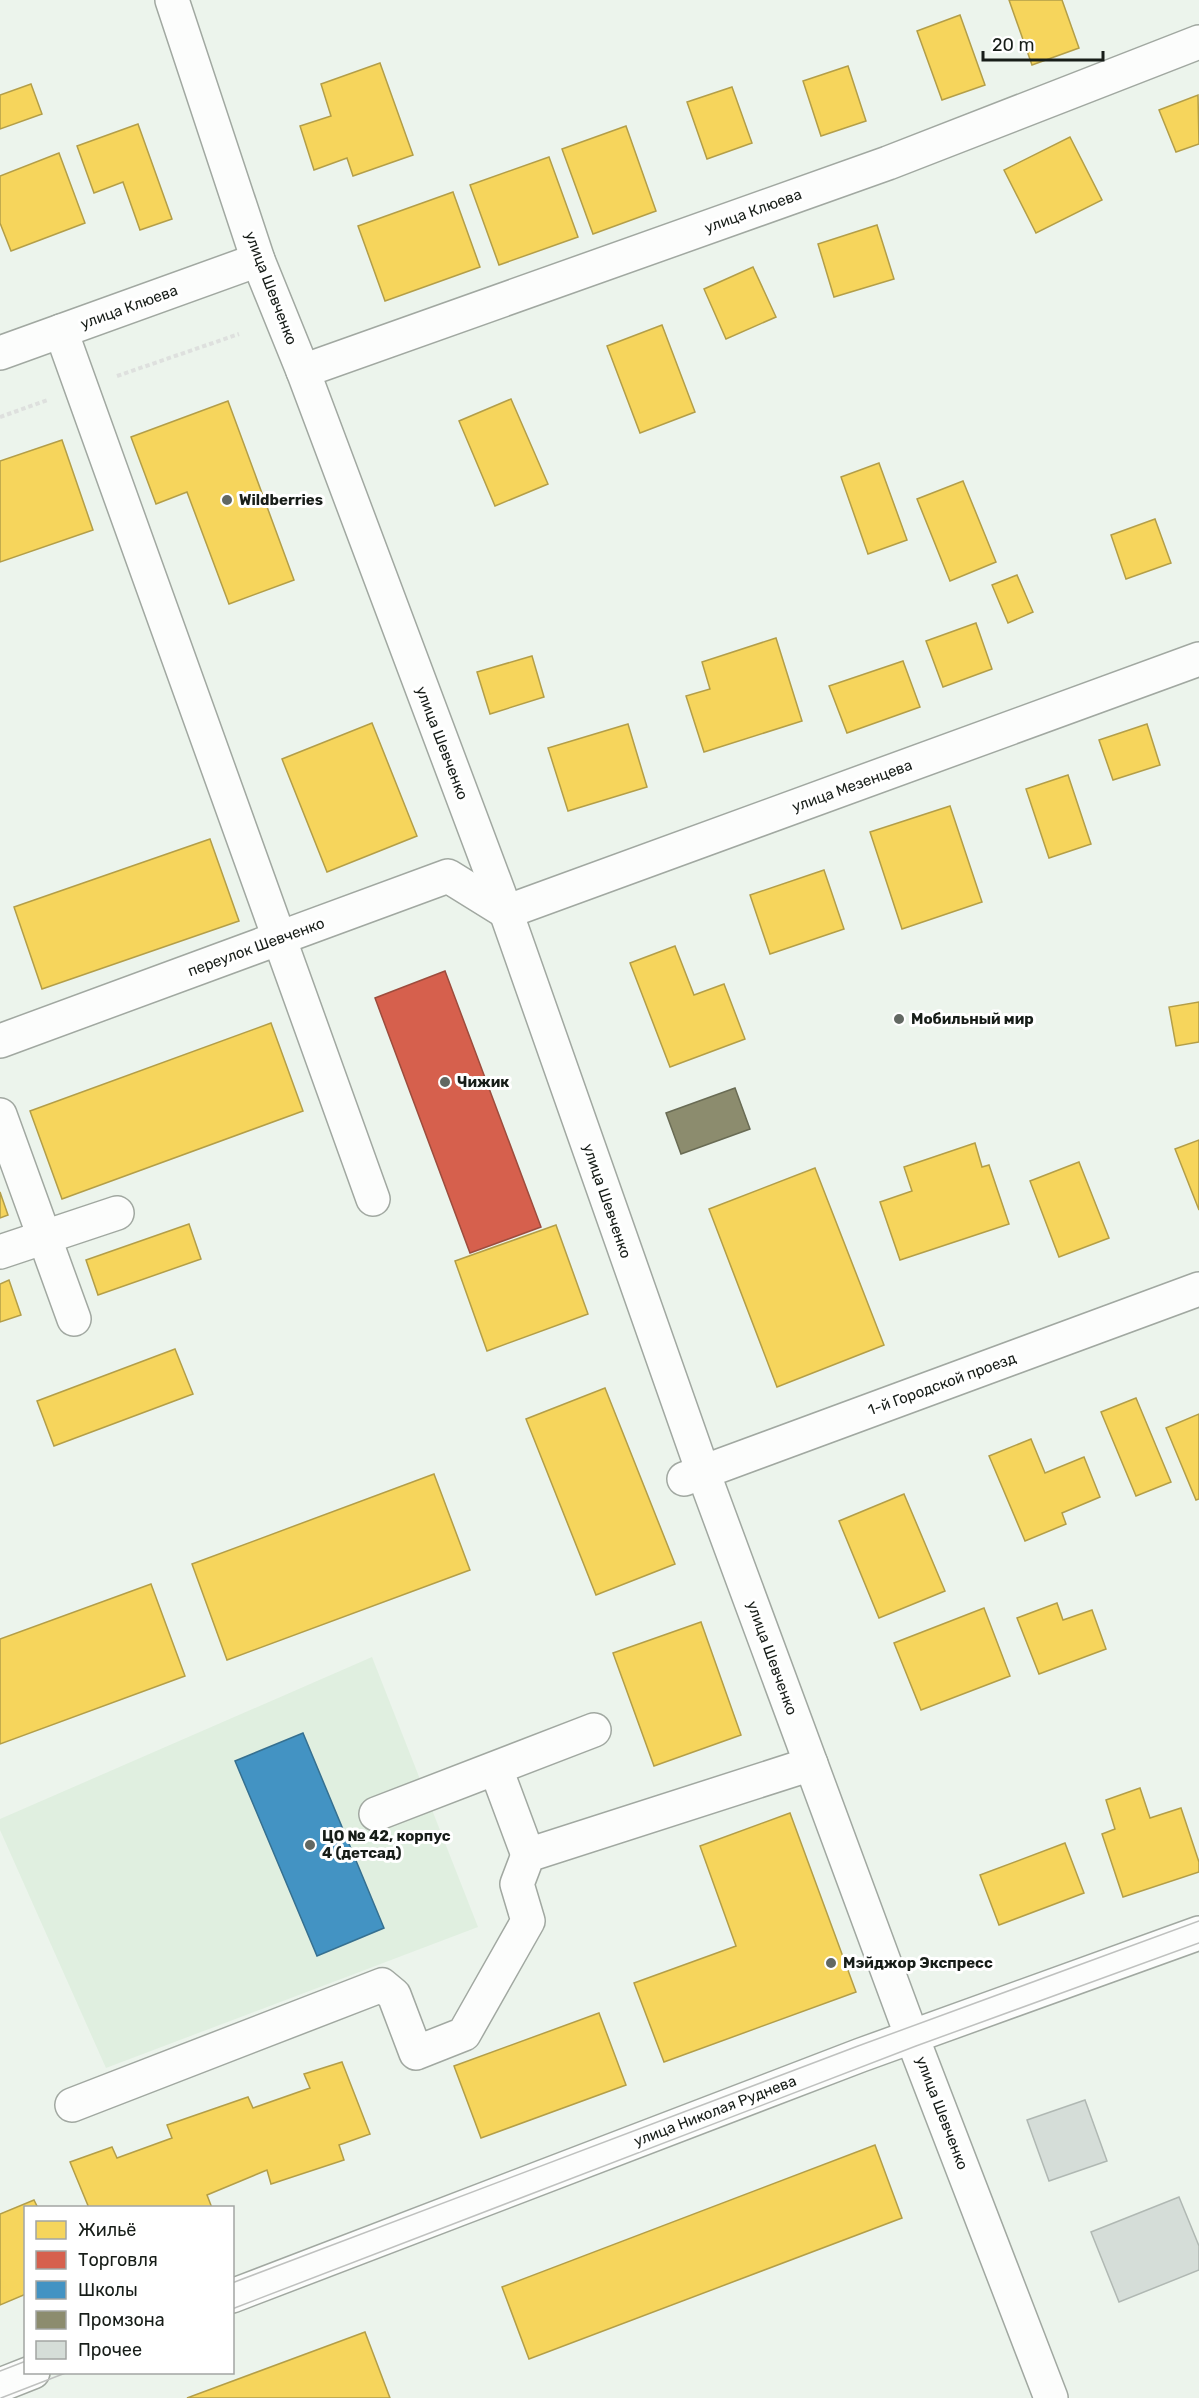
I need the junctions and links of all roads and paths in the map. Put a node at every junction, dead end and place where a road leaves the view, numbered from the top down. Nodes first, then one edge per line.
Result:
1 (172, 0) edge
2 (1199, 42) edge
3 (258, 260) junction
4 (61, 331) junction
5 (0, 353) edge
6 (303, 371) junction
7 (1199, 659) edge
8 (506, 912) junction
9 (279, 939) junction
10 (0, 1041) edge
11 (0, 1114) edge
12 (373, 1199) dead end
13 (117, 1213) dead end
14 (44, 1237) junction
15 (0, 1252) edge
16 (1199, 1289) edge
17 (74, 1319) dead end
18 (693, 1476) junction
19 (594, 1730) dead end
20 (811, 1764) junction
21 (496, 1769) junction
22 (376, 1814) dead end
23 (528, 1855) junction
24 (1199, 1933) edge
25 (912, 2037) junction
26 (72, 2104) dead end
27 (234, 2295) edge
28 (30, 2374) edge
29 (0, 2385) edge
30 (1051, 2398) edge

1 - 3 street, улица Шевченко
2 - 6 street, улица Клюева
3 - 4 street, улица Клюева
3 - 6 street, улица Шевченко
4 - 5 street, улица Клюева
4 - 9 street
6 - 8 street, улица Шевченко
7 - 8 street, улица Мезенцева
8 - 9 street, переулок Шевченко
8 - 18 street, улица Шевченко
9 - 10 street, переулок Шевченко
9 - 12 street
11 - 14 street
13 - 14 street
14 - 15 street
14 - 17 street
16 - 18 street, 1-й Городской проезд
18 - 20 street, улица Шевченко
19 - 21 street
20 - 23 street
20 - 25 street, улица Шевченко
21 - 22 street
21 - 23 street
23 - 26 street
24 - 25 street, улица Николая Руднева
25 - 27 street, улица Николая Руднева
25 - 30 street, улица Шевченко
28 - 29 street

